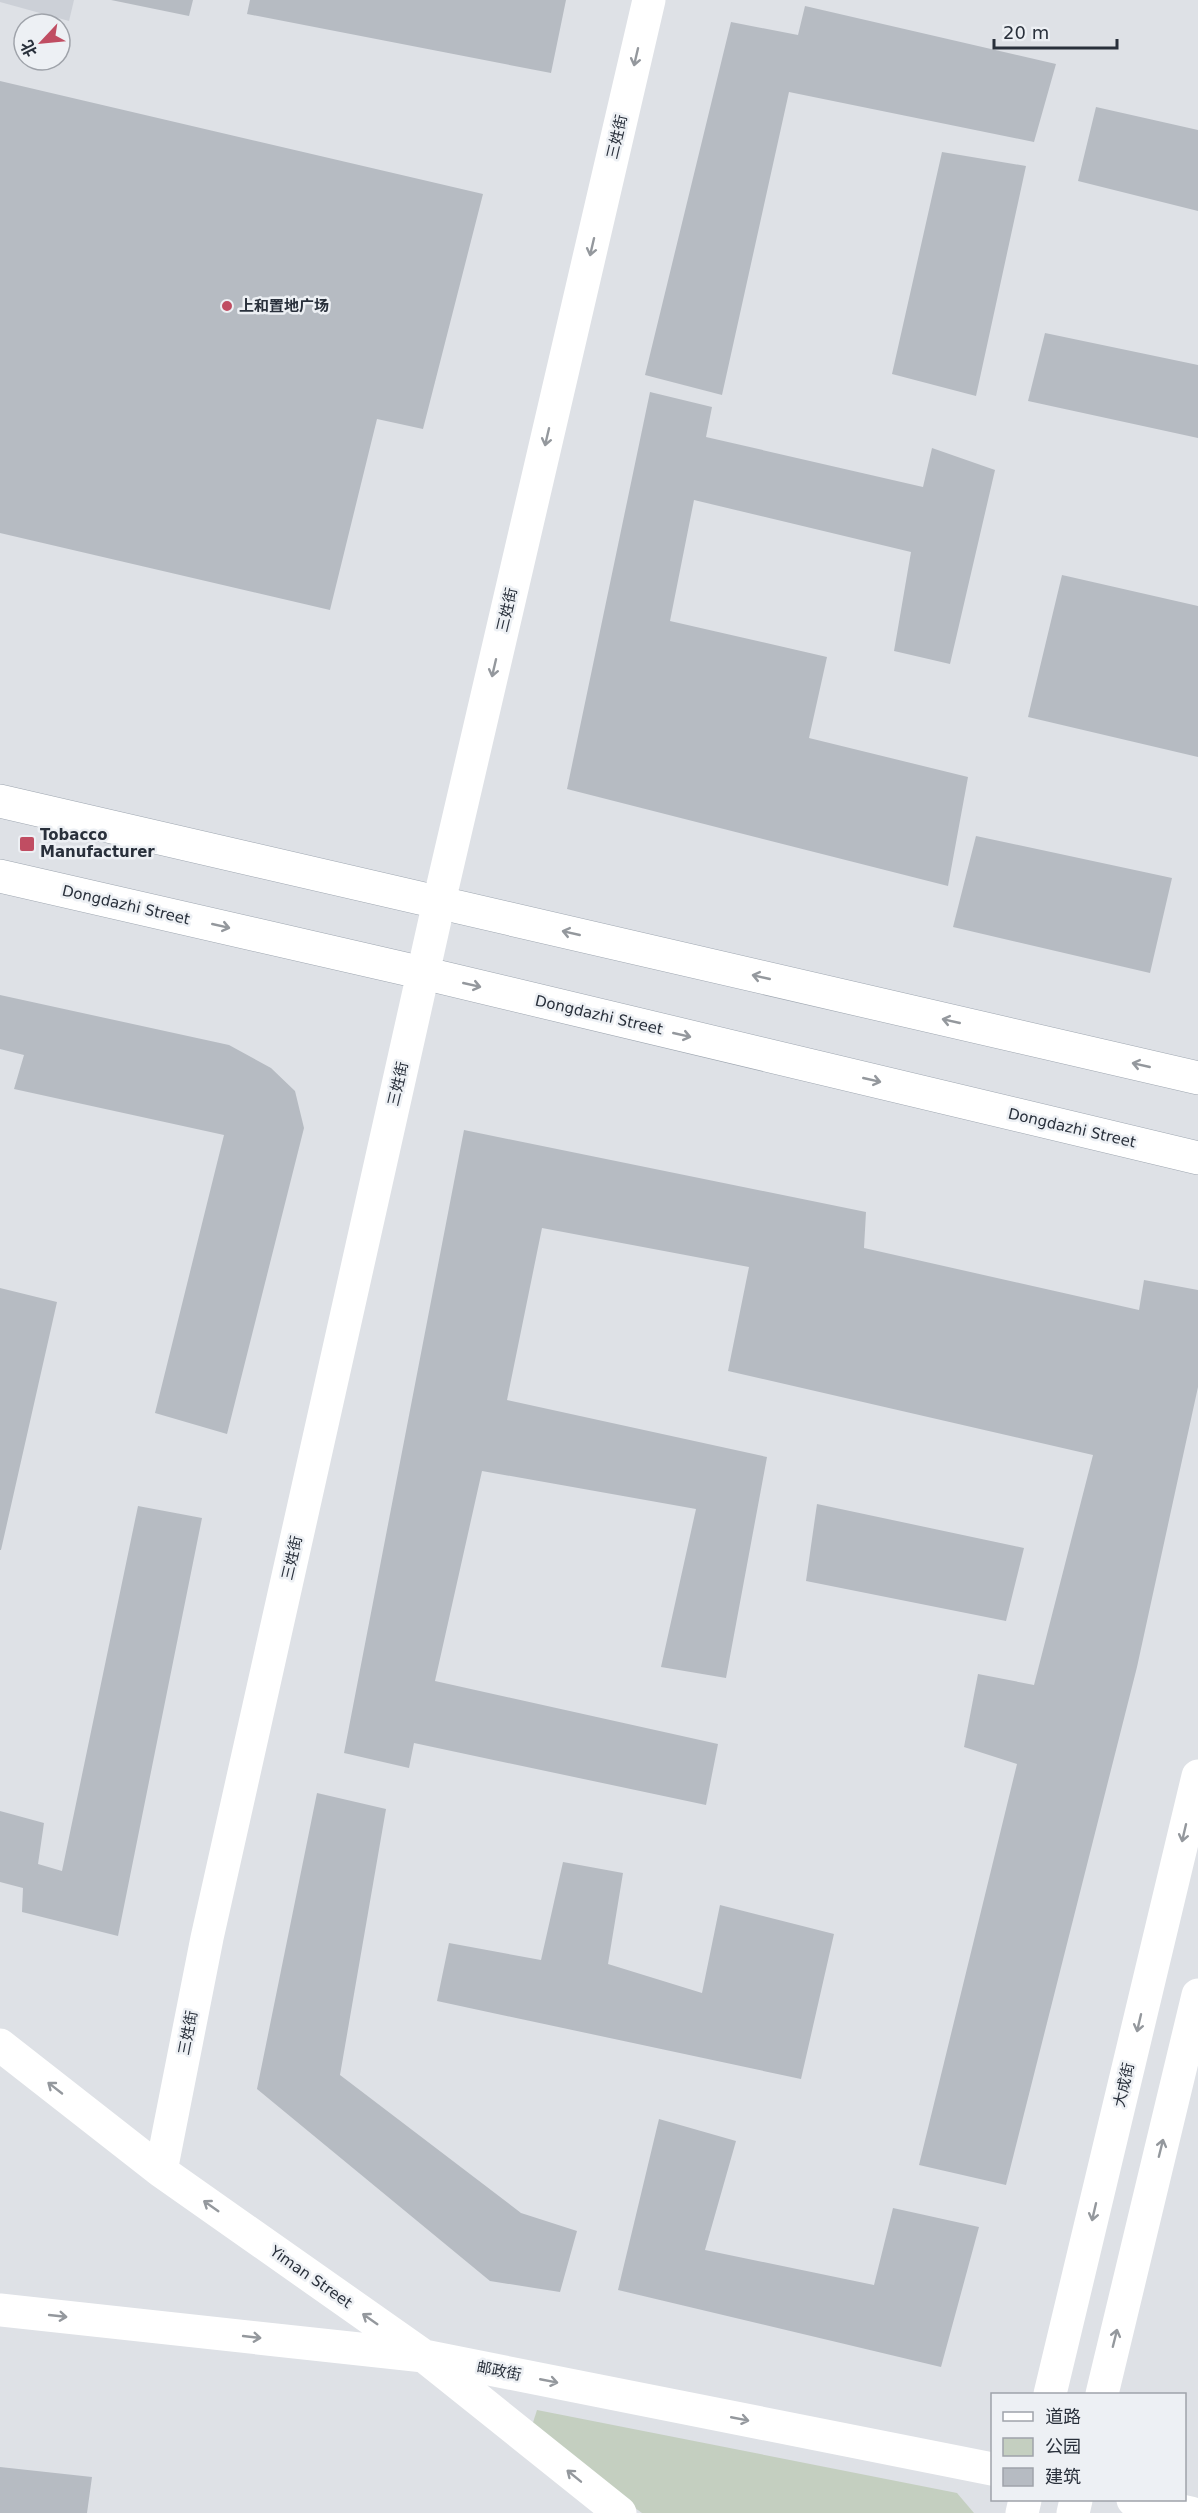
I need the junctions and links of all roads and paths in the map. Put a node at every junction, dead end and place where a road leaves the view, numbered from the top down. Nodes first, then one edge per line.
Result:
1 (649, 0) edge
2 (0, 801) edge
3 (0, 876) edge
4 (439, 902) junction
5 (423, 973) junction
6 (1198, 1078) edge
7 (1198, 1158) edge
8 (1198, 1776) edge
9 (1198, 1995) edge
10 (0, 2045) edge
11 (161, 2171) junction
12 (0, 2310) edge
13 (424, 2356) junction
14 (1050, 2393) edge
15 (1102, 2393) edge
16 (991, 2469) edge
17 (1141, 2501) edge
18 (620, 2513) edge
19 (1191, 2513) edge

1 -> 4 main road, 三姓街
2 - 4 main road
3 -> 5 main road, Dongdazhi Street
4 - 5 main road, 三姓街
6 -> 4 main road
5 -> 7 main road, Dongdazhi Street
5 - 11 main road, 三姓街
8 -> 14 main road, 大成街
15 -> 9 main road
11 -> 10 main road, Yiman Street
13 -> 11 main road, Yiman Street
12 -> 13 main road, 邮政街
13 -> 16 main road, 邮政街
18 -> 13 main road, Yiman Street
17 - 19 main road

